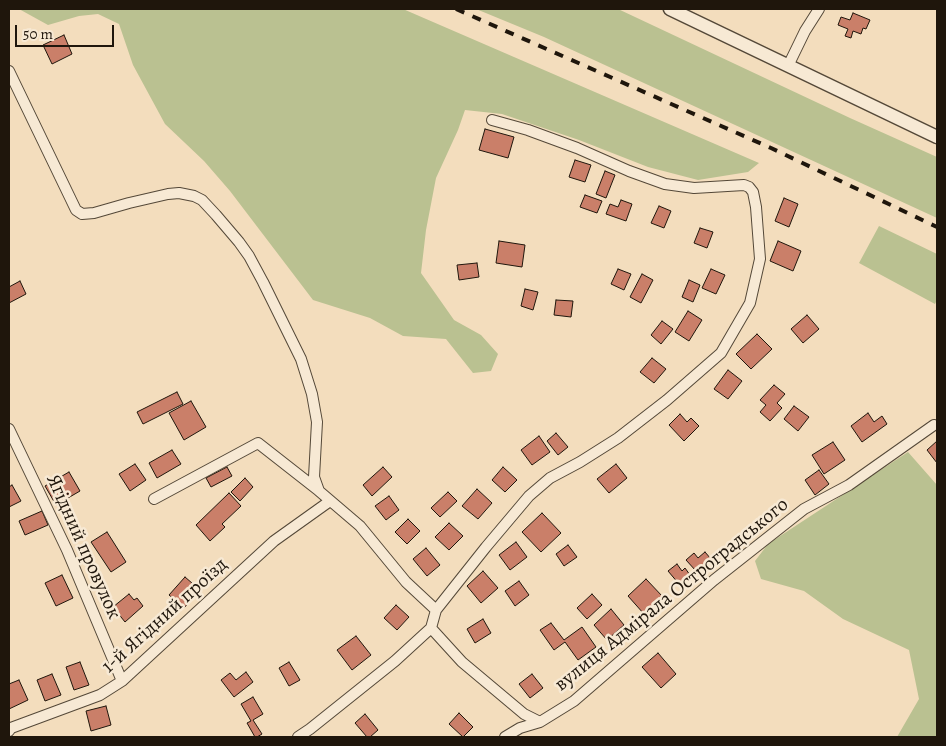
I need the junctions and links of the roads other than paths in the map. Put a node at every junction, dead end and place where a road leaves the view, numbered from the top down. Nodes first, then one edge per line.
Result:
1 (670, 9) edge
2 (819, 9) edge
3 (788, 66) junction
4 (9, 71) edge
5 (492, 120) dead end
6 (937, 137) edge
7 (934, 424) dead end
8 (9, 429) edge
9 (319, 491) junction
10 (154, 499) dead end
11 (330, 501) junction
12 (436, 610) junction
13 (431, 628) junction
14 (122, 681) junction
15 (540, 722) junction
16 (9, 731) edge
17 (298, 737) edge
18 (505, 737) edge

1 - 3 street
2 - 3 street
3 - 6 street
4 - 9 street
5 - 12 street
7 - 15 street, вулиця Адмірала Остроградського
8 - 14 street, Ягідний провулок
9 - 10 street
9 - 11 street
11 - 12 street
11 - 14 street, 1-й Ягідний проїзд
12 - 13 street
13 - 15 street
13 - 17 street
14 - 16 street, 1-й Ягідний проїзд
15 - 18 street, вулиця Адмірала Остроградського

